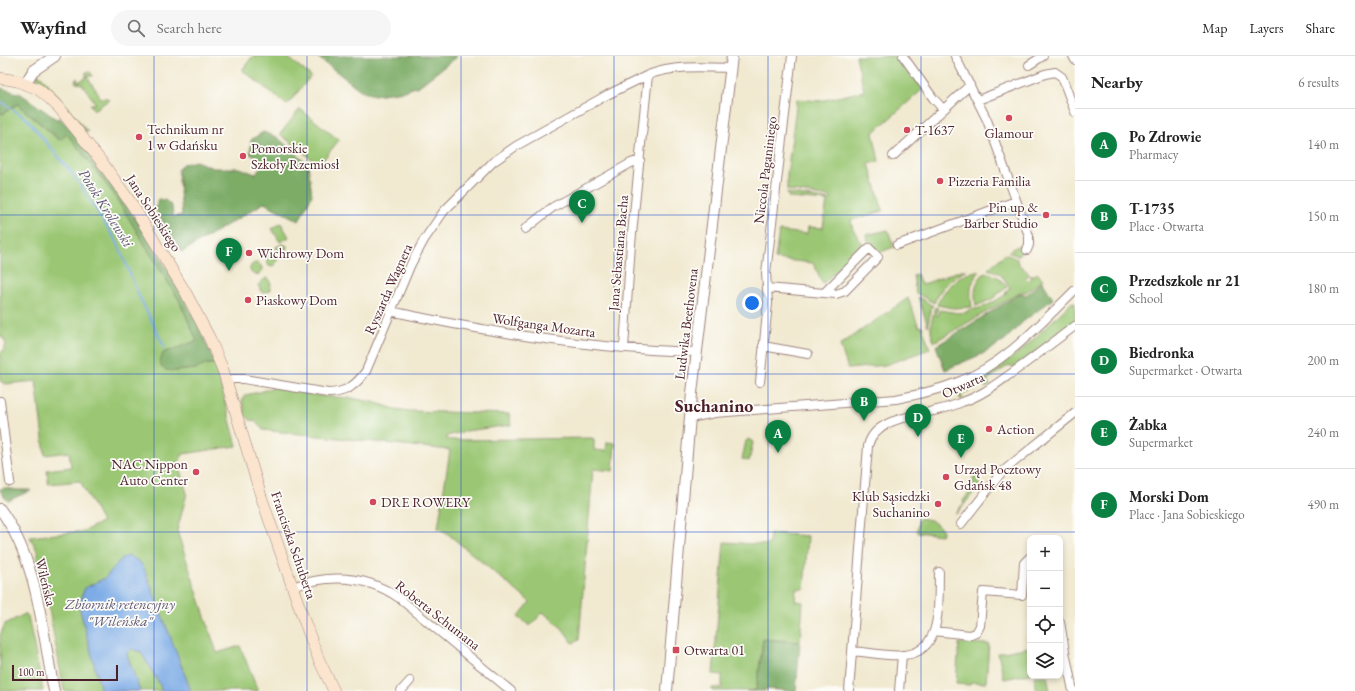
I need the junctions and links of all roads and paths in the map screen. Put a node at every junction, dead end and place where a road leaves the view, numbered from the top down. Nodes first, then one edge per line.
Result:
1 (55, 56) edge
2 (732, 56) edge
3 (792, 56) edge
4 (903, 56) edge
5 (955, 56) edge
6 (1043, 56) edge
7 (1073, 56) edge
8 (1075, 60) edge
9 (1029, 66) dead end
10 (730, 68) junction
11 (648, 74) junction
12 (0, 78) edge
13 (25, 84) junction
14 (970, 85) junction
15 (978, 100) junction
16 (943, 109) junction
17 (1075, 112) edge
18 (893, 156) dead end
19 (640, 160) junction
20 (1016, 201) junction
21 (525, 229) dead end
22 (897, 245) dead end
23 (1027, 250) dead end
24 (767, 288) junction
25 (1075, 290) edge
26 (824, 293) junction
27 (390, 311) junction
28 (1075, 326) edge
29 (763, 346) junction
30 (624, 348) junction
31 (696, 352) junction
32 (808, 354) dead end
33 (227, 381) junction
34 (760, 382) dead end
35 (0, 401) edge
36 (234, 406) joint
37 (1075, 413) edge
38 (690, 418) junction
39 (10, 482) dead end
40 (0, 509) edge
41 (961, 524) dead end
42 (1027, 560) edge
43 (939, 572) dead end
44 (292, 587) junction
45 (934, 631) junction
46 (1063, 640) edge
47 (852, 651) junction
48 (902, 655) junction
49 (410, 681) dead end
50 (54, 691) edge
51 (334, 691) edge
52 (401, 691) edge
53 (511, 691) edge
54 (667, 691) edge
55 (849, 691) edge
56 (899, 691) edge
57 (1073, 691) edge

1 - 13 street
2 - 10 street, Ludwika Beethovena
3 - 24 street, Niccola Paganiniego
4 - 16 street
5 - 14 street
6 - 9 street
7 - 8 street
10 - 11 street, Ryszarda Wagnera
10 - 31 street, Ludwika Beethovena
11 - 19 street, Jana Sebastiana Bacha
11 - 27 street, Ryszarda Wagnera
12 - 13 main road, Jana Sobieskiego
13 - 33 main road, Jana Sobieskiego
14 - 15 street
14 - 16 street
15 - 17 street
15 - 20 street
16 - 18 street
19 - 21 street, Jana Sebastiana Bacha
19 - 30 street, Jana Sebastiana Bacha
20 - 22 street
20 - 23 street
24 - 26 street
24 - 29 street, Niccola Paganiniego
25 - 38 street
26 - 26 street
27 - 30 street, Wolfganga Mozarta
27 - 33 street, Ryszarda Wagnera
28 - 47 street, Otwarta
29 - 32 street
29 - 34 street, Niccola Paganiniego
30 - 31 street, Wolfganga Mozarta
31 - 38 street, Ludwika Beethovena
33 - 36 main road, Jana Sobieskiego
35 - 39 street
36 - 44 main road, Franciszka Schuberta
37 - 41 street
38 - 54 street, Ludwika Beethovena
40 - 50 street, Wileńska
42 - 45 street
43 - 45 street
44 - 51 main road, Franciszka Schuberta
44 - 53 street, Roberta Schumana
45 - 48 street
46 - 57 street
47 - 48 street
47 - 55 street, Otwarta
48 - 56 street
49 - 52 street

